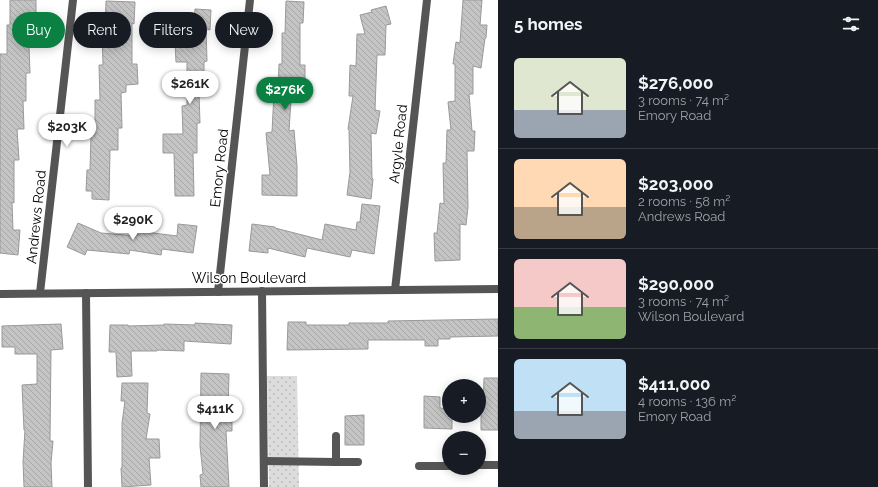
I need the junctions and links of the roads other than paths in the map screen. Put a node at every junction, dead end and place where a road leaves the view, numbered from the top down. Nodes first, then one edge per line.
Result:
1 (73, 0) edge
2 (250, 0) edge
3 (427, 0) edge
4 (498, 289) edge
5 (395, 290) junction
6 (262, 291) junction
7 (218, 292) junction
8 (40, 293) junction
9 (86, 293) junction
10 (0, 294) edge
11 (336, 436) dead end
12 (264, 461) junction
13 (336, 462) junction
14 (358, 462) dead end
15 (486, 465) edge
16 (498, 465) edge
17 (419, 466) dead end
18 (442, 466) edge
19 (88, 487) edge
20 (264, 487) edge

1 - 8 street, Andrews Road
2 - 7 street, Emory Road
3 - 5 street, Argyle Road
4 - 5 street, Wilson Boulevard
5 - 6 street, Wilson Boulevard
6 - 7 street, Wilson Boulevard
6 - 12 street
7 - 9 street, Wilson Boulevard
8 - 9 street, Wilson Boulevard
8 - 10 street, Wilson Boulevard
9 - 19 street
11 - 13 street
12 - 13 street
12 - 20 street
13 - 14 street
15 - 16 street
17 - 18 street

